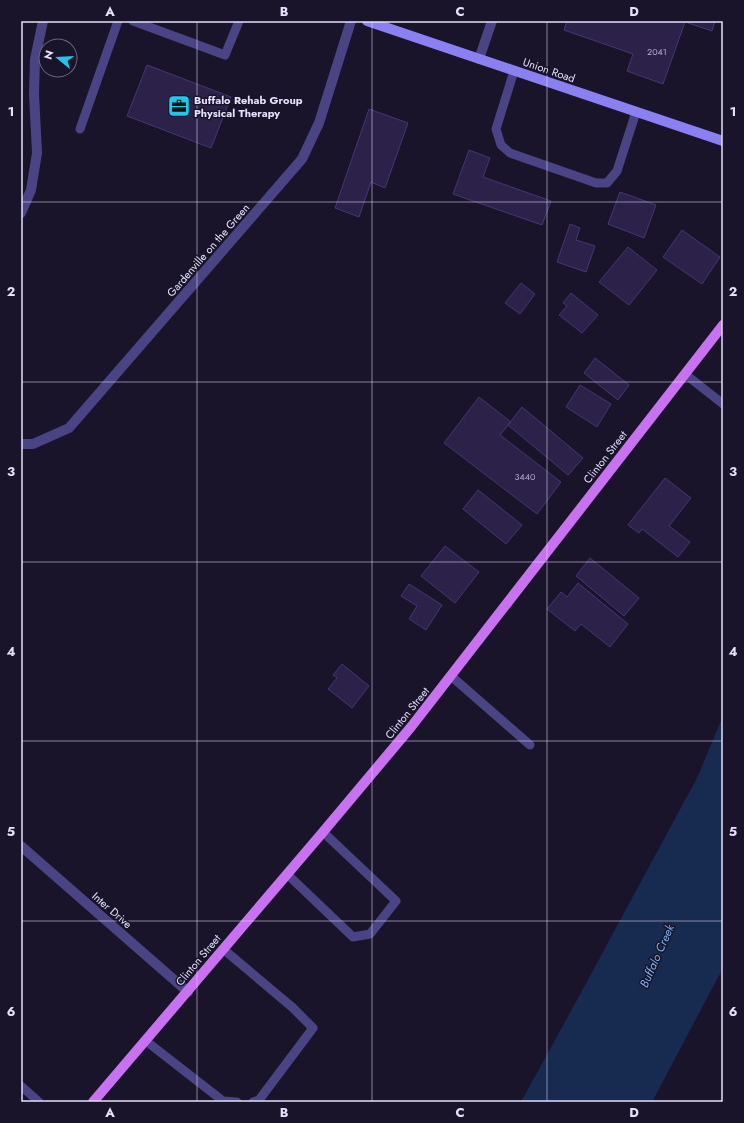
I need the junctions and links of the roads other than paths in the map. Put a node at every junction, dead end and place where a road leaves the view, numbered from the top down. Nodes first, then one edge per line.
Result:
1 (43, 21) edge
2 (118, 21) edge
3 (133, 21) edge
4 (239, 21) edge
5 (351, 21) edge
6 (367, 21) edge
7 (492, 21) edge
8 (479, 59) junction
9 (514, 71) junction
10 (636, 112) junction
11 (80, 129) dead end
12 (723, 141) edge
13 (21, 213) edge
14 (723, 325) edge
15 (685, 374) junction
16 (723, 404) edge
17 (21, 444) edge
18 (451, 676) junction
19 (530, 745) dead end
20 (324, 832) junction
21 (21, 846) edge
22 (287, 874) junction
23 (223, 949) junction
24 (188, 992) junction
25 (146, 1041) junction
26 (21, 1086) edge
27 (39, 1102) edge
28 (93, 1102) edge
29 (237, 1102) edge
30 (253, 1102) edge

1 - 13 street
2 - 11 lane
3 - 4 lane
5 - 17 street, Gardenville on the Green
6 - 8 main road, Union Road
7 - 8 street
8 - 9 main road, Union Road
9 - 10 main road, Union Road
9 - 10 lane
10 - 12 main road, Union Road
14 - 15 main road, Clinton Street
15 - 16 lane
15 - 18 main road, Clinton Street
18 - 19 lane
18 - 20 main road, Clinton Street
20 - 22 main road, Clinton Street
20 - 22 lane
21 - 24 street, Inter Drive
22 - 23 main road, Clinton Street
23 - 24 main road, Clinton Street
23 - 30 lane
24 - 25 main road, Clinton Street
25 - 28 main road, Clinton Street
25 - 29 lane
26 - 27 lane

